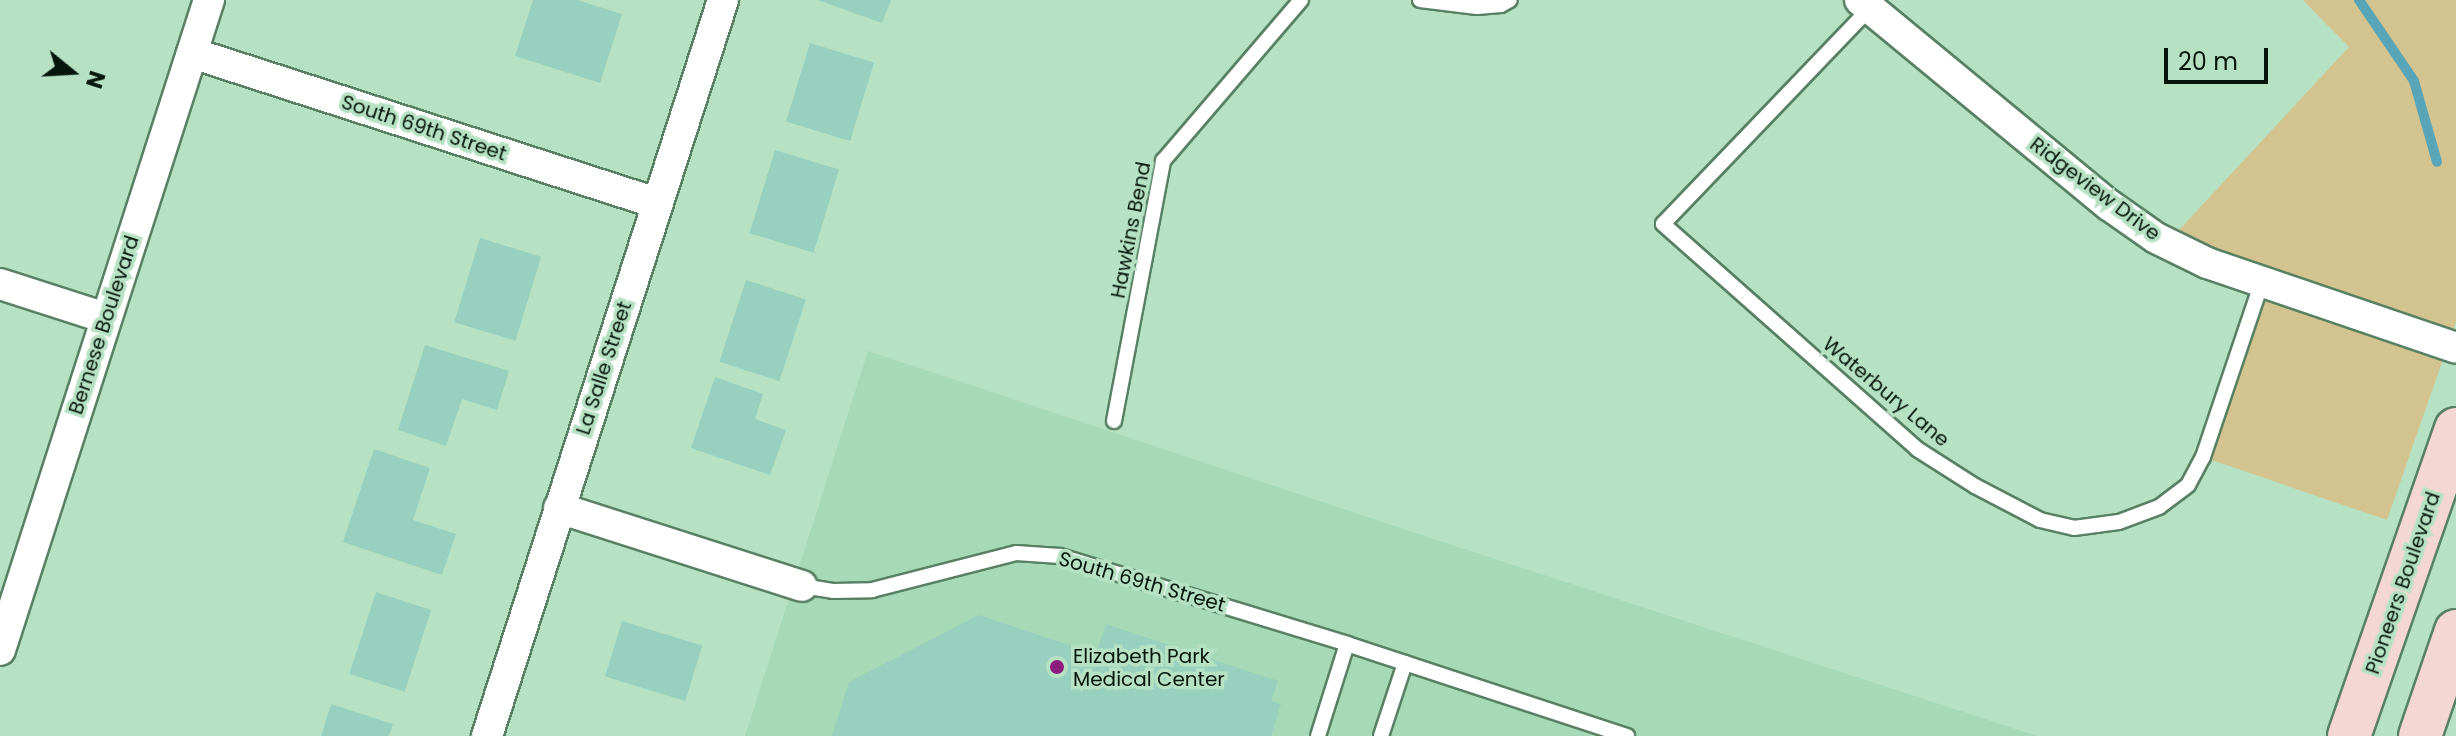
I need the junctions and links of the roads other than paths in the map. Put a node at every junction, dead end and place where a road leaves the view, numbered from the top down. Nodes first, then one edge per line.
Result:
1 (209, 0) edge
2 (723, 0) edge
3 (1301, 0) edge
4 (1420, 0) edge
5 (1510, 0) edge
6 (1865, 4) edge
7 (192, 53) junction
8 (657, 203) junction
9 (2262, 282) junction
10 (0, 284) edge
11 (106, 318) junction
12 (2456, 348) edge
13 (1114, 421) dead end
14 (2456, 429) edge
15 (559, 508) junction
16 (802, 586) joint
17 (2456, 631) edge
18 (1347, 644) junction
19 (0, 650) edge
20 (1405, 663) junction
21 (487, 736) edge
22 (1318, 736) edge
23 (1381, 736) edge
24 (1627, 736) edge
25 (2349, 736) edge
26 (2420, 736) edge

1 - 7 street, Bernese Boulevard
2 - 8 street, La Salle Street
3 - 13 lane, Hawkins Bend
4 - 5 lane
6 - 9 street, Ridgeview Drive
6 - 9 lane, Waterbury Lane
7 - 8 street, South 69th Street
7 - 11 street, Bernese Boulevard
8 - 15 street, La Salle Street
9 - 12 street, Ridgeview Drive
10 - 11 street
11 - 19 street, Bernese Boulevard
14 - 25 main road, Pioneers Boulevard
15 - 16 street, South 69th Street
15 - 21 street, La Salle Street
16 - 18 lane, South 69th Street
17 - 26 main road
18 - 20 lane, South 69th Street
18 - 22 lane
20 - 23 lane
20 - 24 lane, South 69th Street

